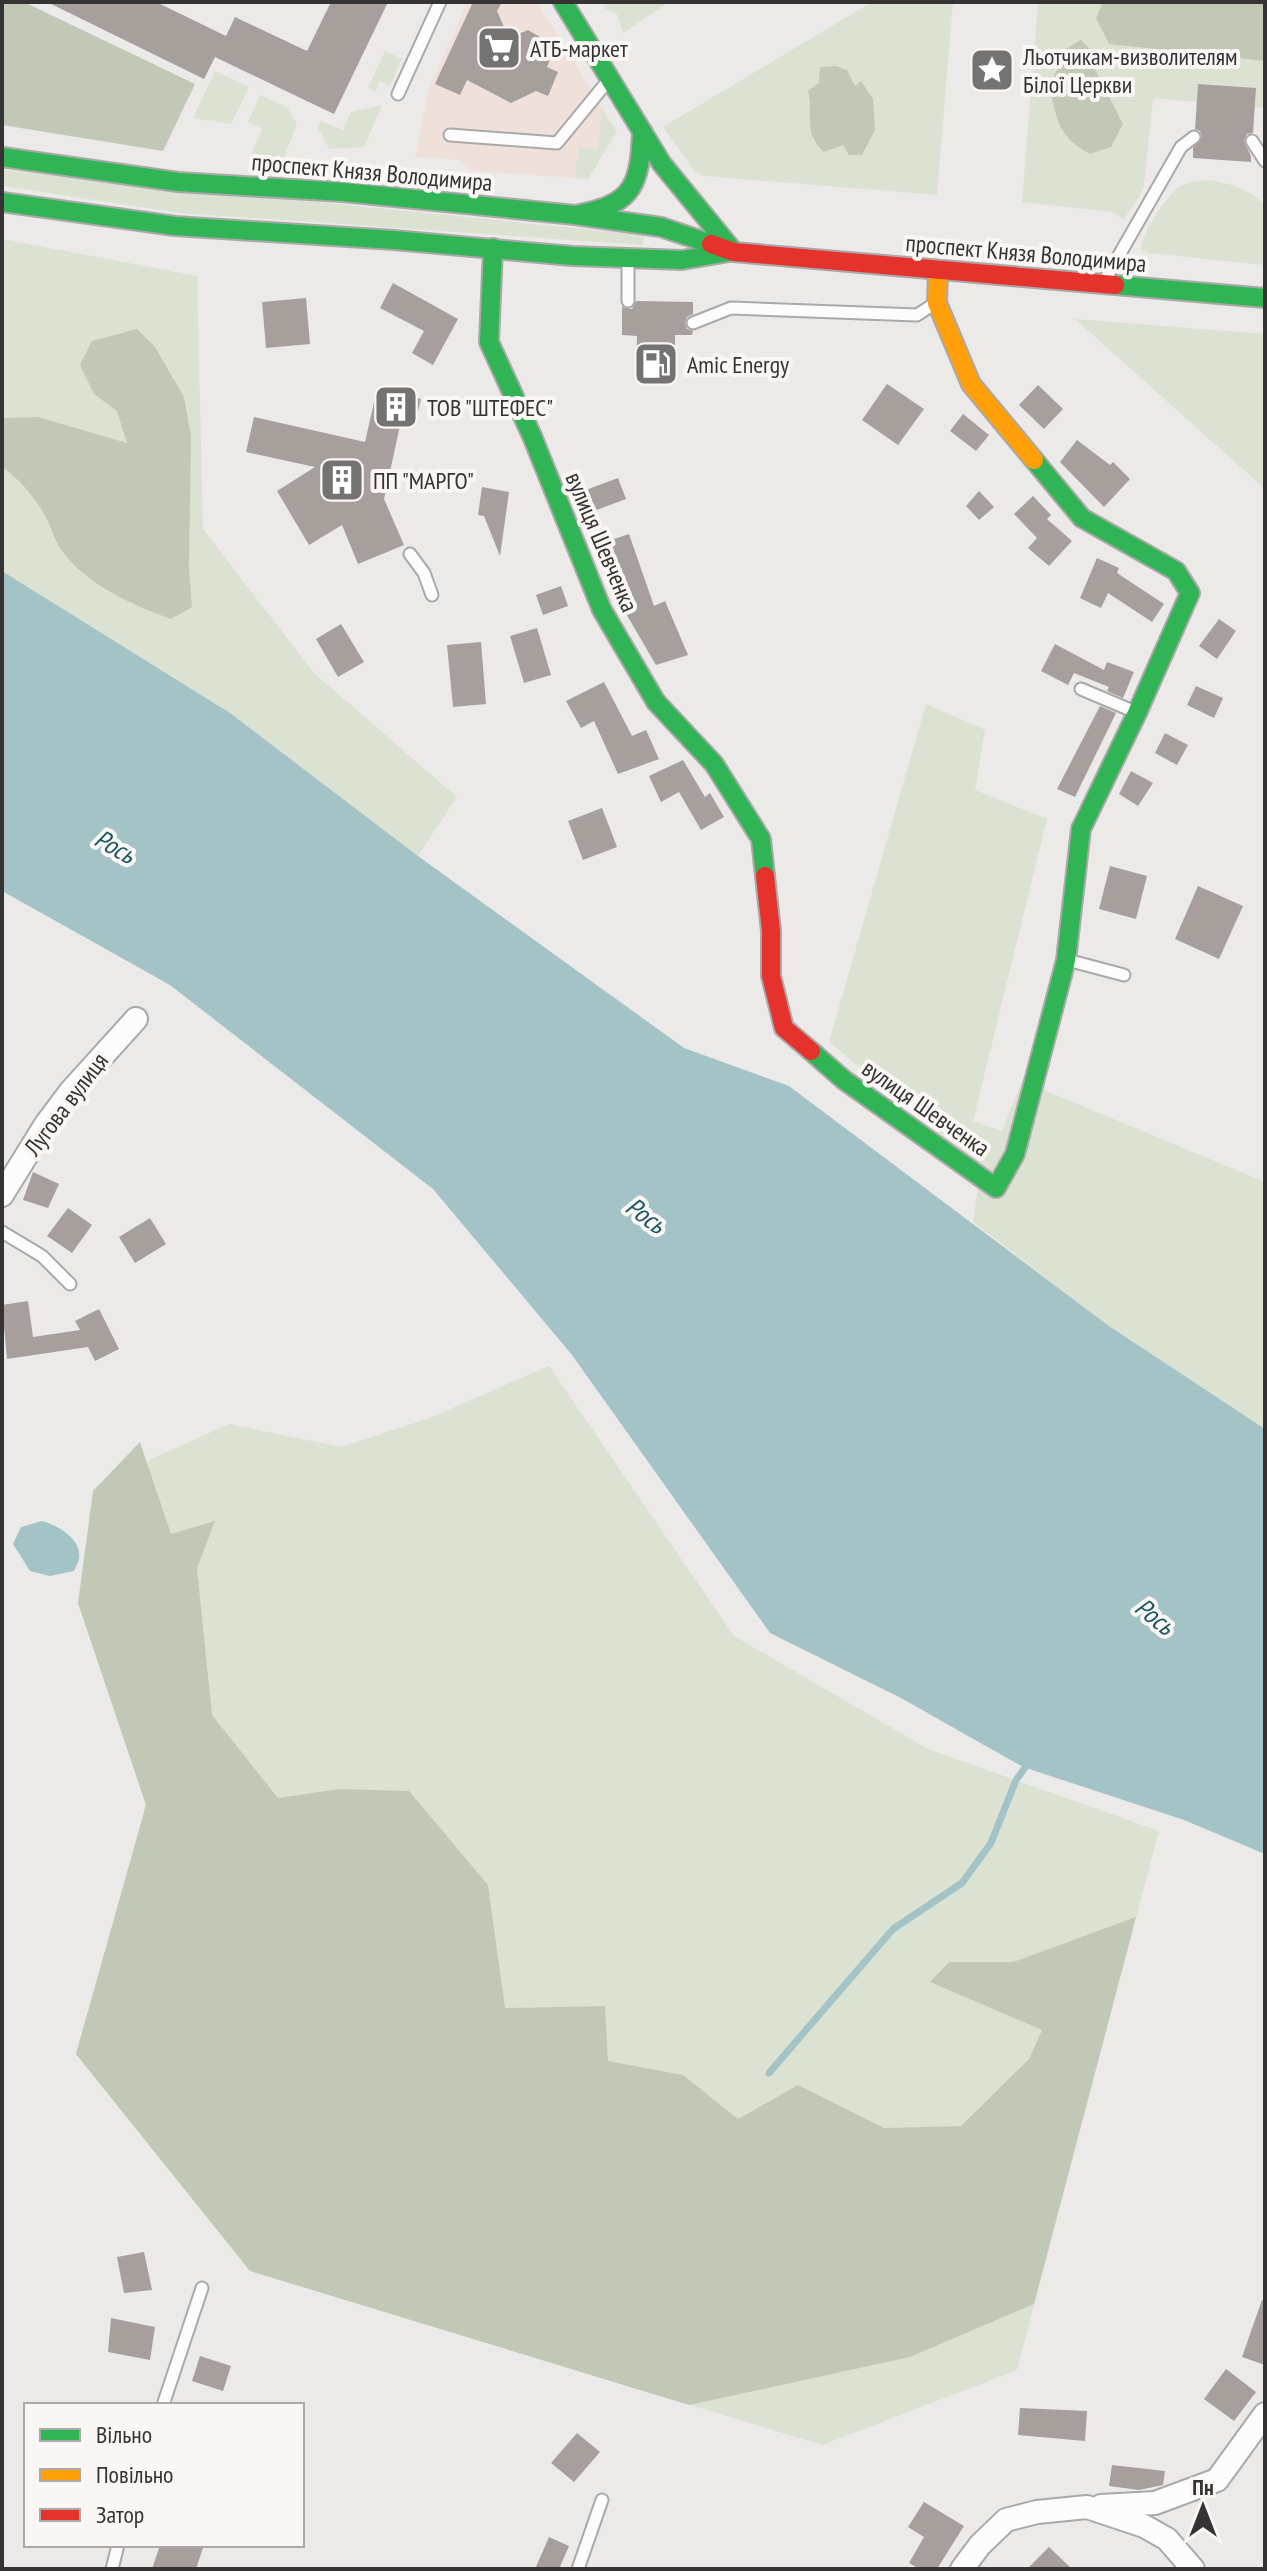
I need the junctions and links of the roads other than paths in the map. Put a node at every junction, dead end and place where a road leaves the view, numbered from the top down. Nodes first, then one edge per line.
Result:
1 (440, 2) edge
2 (563, 2) edge
3 (610, 79) junction
4 (398, 94) dead end
5 (642, 131) junction
6 (450, 135) dead end
7 (1194, 137) dead end
8 (1252, 141) dead end
9 (2, 157) edge
10 (1265, 161) edge
11 (2, 202) edge
12 (575, 215) junction
13 (493, 248) junction
14 (734, 252) junction
15 (628, 260) junction
16 (938, 270) junction
17 (1103, 284) junction
18 (1265, 298) edge
19 (628, 301) dead end
20 (937, 303) junction
21 (693, 323) dead end
22 (410, 554) dead end
23 (432, 595) dead end
24 (1081, 689) dead end
25 (1137, 713) junction
26 (1066, 960) junction
27 (1124, 975) dead end
28 (136, 1019) dead end
29 (2, 1195) edge
30 (2, 1232) edge
31 (70, 1284) dead end
32 (202, 2288) dead end
33 (164, 2403) edge
34 (1265, 2414) edge
35 (602, 2500) dead end
36 (1087, 2507) junction
37 (118, 2547) edge
38 (112, 2569) edge
39 (578, 2569) edge
40 (962, 2569) edge
41 (1193, 2569) edge

1 - 4 lane
2 - 3 street
3 - 5 street
3 - 6 lane
5 - 12 street
5 - 14 street
7 - 17 lane
8 - 10 lane
9 - 12 street, проспект Князя Володимира
11 - 13 street, проспект Князя Володимира
12 - 14 street, проспект Князя Володимира
13 - 15 street, проспект Князя Володимира
13 - 26 street, вулиця Шевченка
14 - 15 street, проспект Князя Володимира
14 - 16 street, проспект Князя Володимира
15 - 19 lane
16 - 17 street, проспект Князя Володимира
16 - 20 street, вулиця Шевченка
17 - 18 street, проспект Князя Володимира
20 - 21 lane
20 - 25 street, вулиця Шевченка
22 - 23 lane
24 - 25 lane
25 - 26 street, вулиця Шевченка
26 - 27 lane
28 - 29 street, Лугова вулиця
30 - 31 lane
32 - 33 lane
34 - 36 street
35 - 39 lane
36 - 40 street
36 - 41 street
37 - 38 lane

